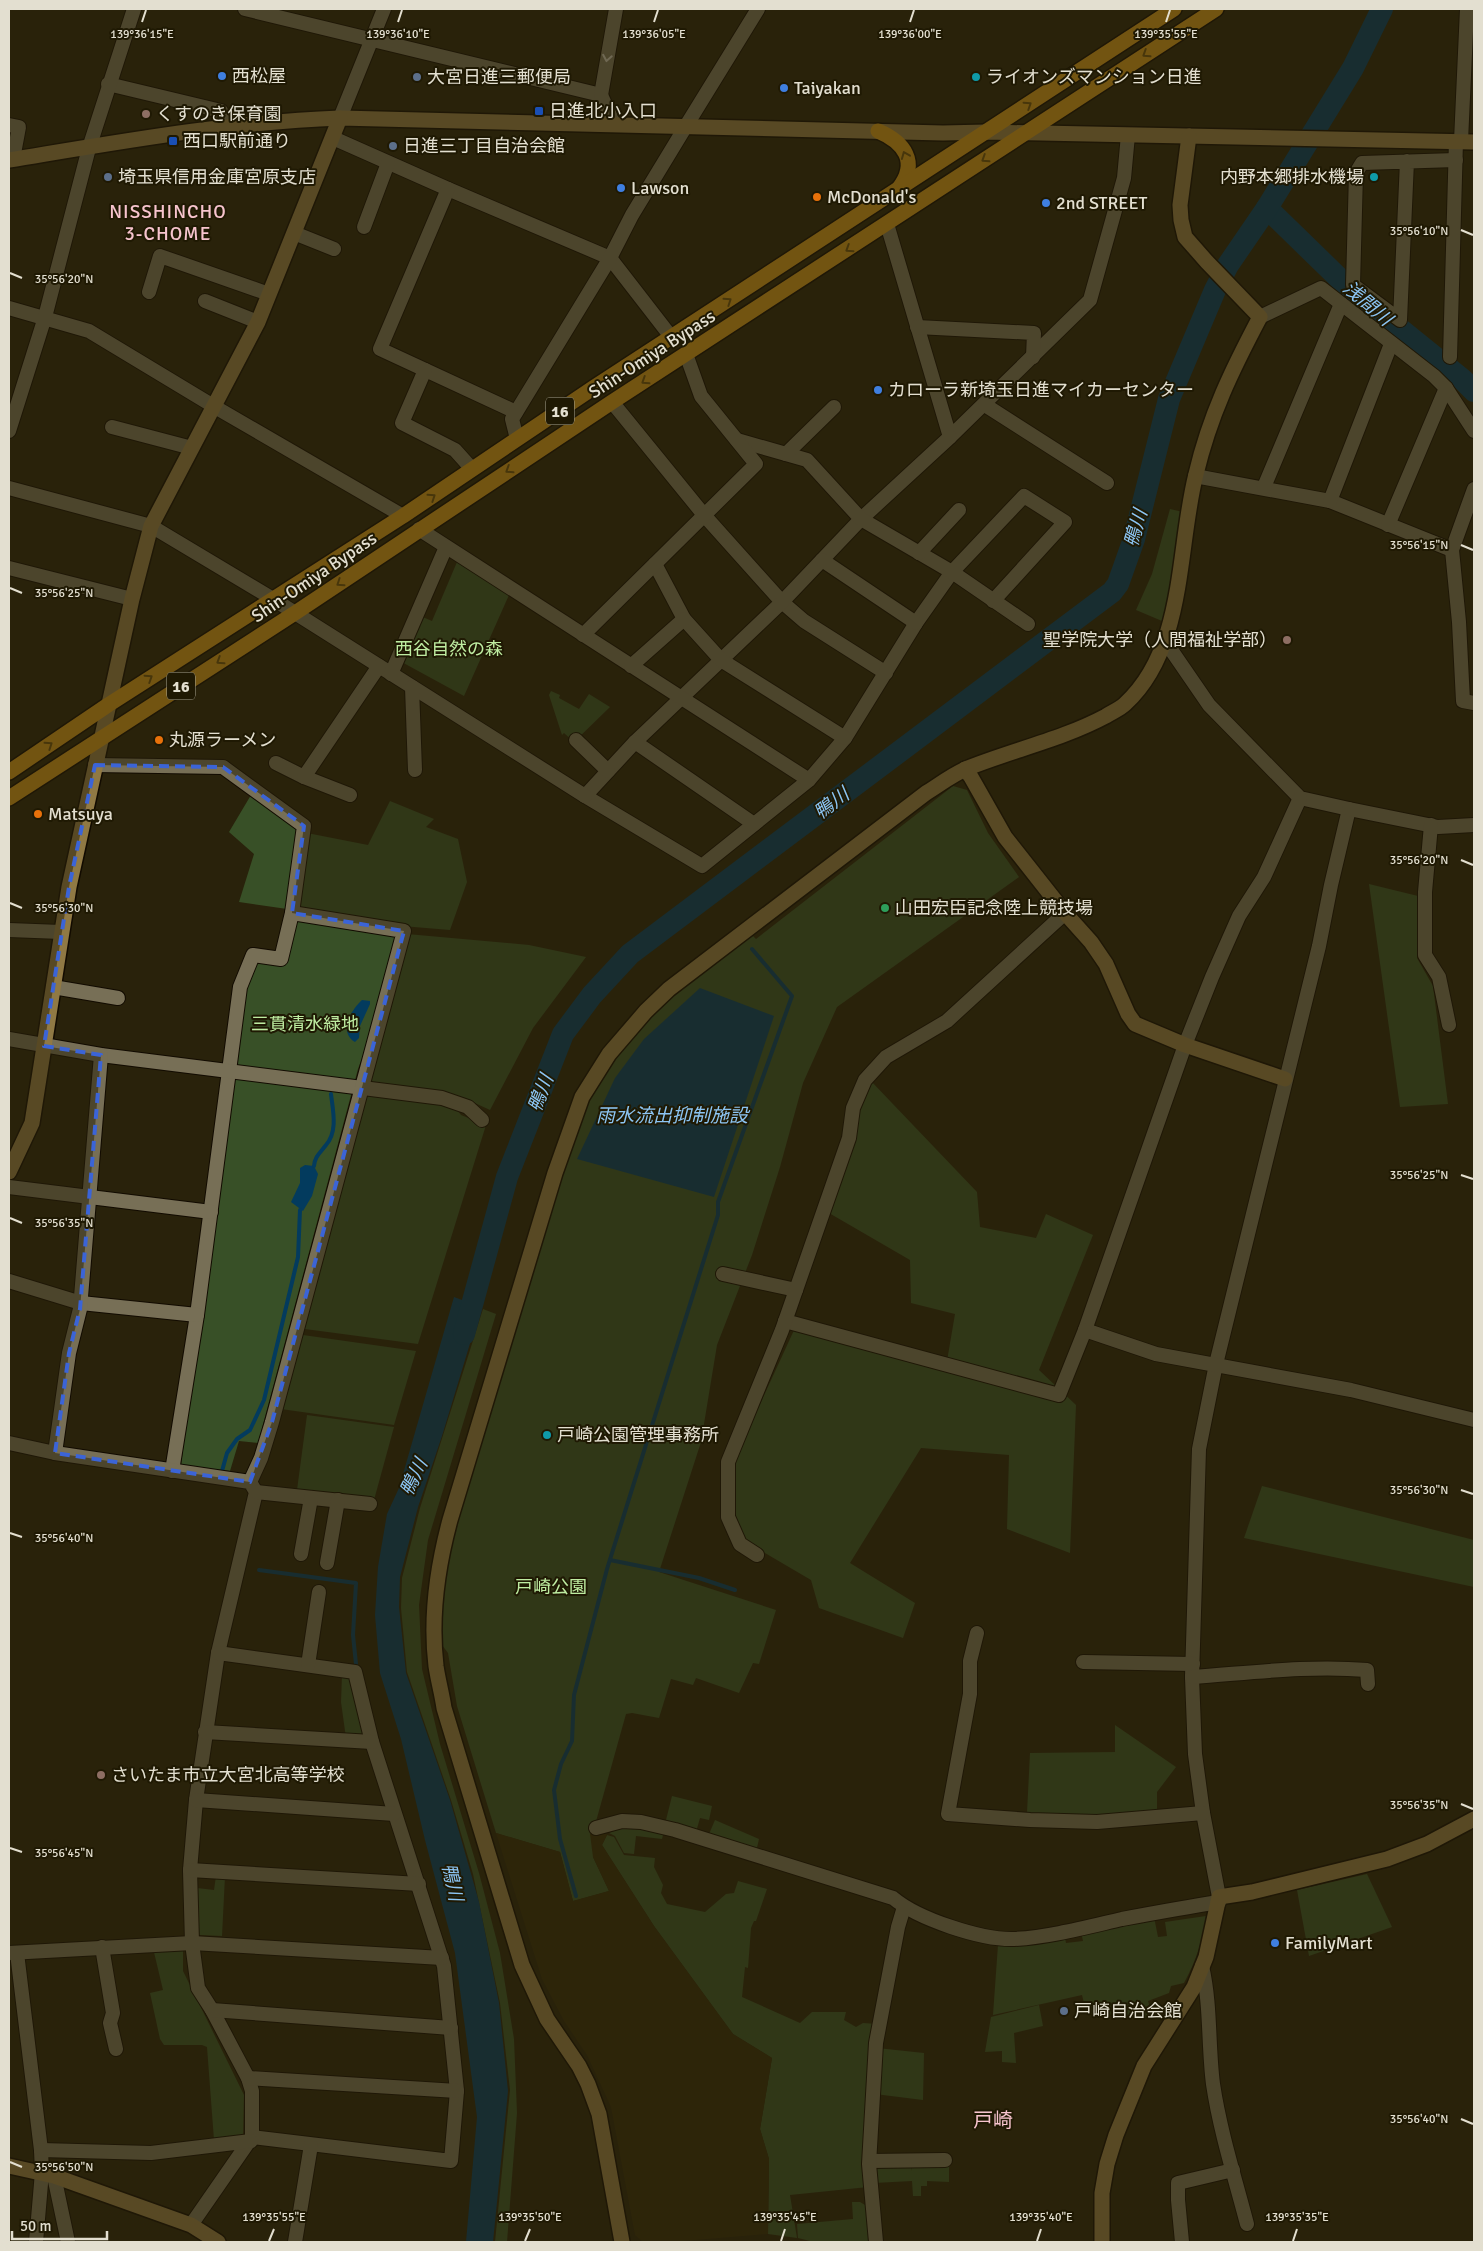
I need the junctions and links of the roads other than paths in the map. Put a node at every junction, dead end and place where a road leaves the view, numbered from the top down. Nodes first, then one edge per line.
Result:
1 (134, 9) edge
2 (245, 9) edge
3 (384, 9) edge
4 (758, 9) edge
5 (1174, 9) edge
6 (1216, 9) edge
7 (1468, 9) edge
8 (613, 13) edge
9 (372, 40) junction
10 (108, 84) junction
11 (601, 95) junction
12 (340, 118) junction
13 (614, 124) junction
14 (9, 125) edge
15 (686, 126) junction
16 (224, 127) junction
17 (878, 131) junction
18 (987, 132) junction
19 (1026, 132) junction
20 (1128, 135) junction
21 (1190, 136) junction
22 (333, 138) junction
23 (1464, 142) edge
24 (89, 148) junction
25 (11, 160) edge
26 (1456, 160) junction
27 (1407, 161) junction
28 (388, 163) junction
29 (448, 189) junction
30 (898, 189) junction
31 (887, 224) junction
32 (364, 227) dead end
33 (294, 233) junction
34 (334, 249) dead end
35 (610, 258) junction
36 (149, 292) dead end
37 (269, 294) junction
38 (205, 301) dead end
39 (1341, 304) junction
40 (9, 308) edge
41 (45, 316) junction
42 (1260, 317) junction
43 (258, 322) junction
44 (917, 327) junction
45 (672, 338) junction
46 (1391, 344) junction
47 (686, 354) junction
48 (1033, 356) junction
49 (1450, 357) dead end
50 (425, 370) junction
51 (1446, 388) junction
52 (612, 402) junction
53 (985, 405) junction
54 (12, 408) edge
55 (215, 408) junction
56 (834, 408) dead end
57 (516, 412) junction
58 (112, 427) dead end
59 (9, 431) edge
60 (1474, 431) edge
61 (950, 437) junction
62 (517, 439) junction
63 (737, 440) junction
64 (192, 448) junction
65 (786, 454) junction
66 (472, 470) junction
67 (1195, 476) junction
68 (1107, 483) dead end
69 (1264, 487) junction
70 (9, 488) edge
71 (1474, 489) edge
72 (1330, 501) junction
73 (959, 510) dead end
74 (704, 515) junction
75 (403, 516) junction
76 (861, 520) junction
77 (1388, 525) junction
78 (151, 526) junction
79 (419, 529) junction
80 (446, 547) junction
81 (1452, 550) junction
82 (919, 553) junction
83 (822, 560) junction
84 (655, 564) junction
85 (9, 568) edge
86 (952, 572) junction
87 (132, 599) junction
88 (273, 599) junction
89 (993, 600) junction
90 (782, 602) junction
91 (295, 613) junction
92 (684, 619) junction
93 (916, 623) junction
94 (1028, 624) dead end
95 (583, 635) junction
96 (1165, 641) junction
97 (721, 660) junction
98 (379, 666) junction
99 (631, 666) junction
100 (886, 673) junction
101 (391, 674) junction
102 (412, 687) junction
103 (681, 699) junction
104 (1474, 703) edge
105 (108, 705) junction
106 (101, 737) junction
107 (846, 738) junction
108 (576, 740) dead end
109 (635, 742) junction
110 (276, 763) dead end
111 (95, 765) junction
112 (965, 769) junction
113 (415, 770) dead end
114 (608, 771) junction
115 (9, 772) edge
116 (304, 777) junction
117 (809, 780) junction
118 (350, 795) dead end
119 (585, 796) junction
120 (9, 798) edge
121 (1300, 798) junction
122 (1349, 809) junction
123 (754, 824) junction
124 (1431, 825) junction
125 (1474, 826) edge
126 (292, 913) junction
127 (1065, 913) junction
128 (9, 930) edge
129 (61, 932) junction
130 (53, 987) junction
131 (118, 998) dead end
132 (1448, 1025) dead end
133 (9, 1039) edge
134 (1185, 1045) junction
135 (44, 1046) junction
136 (101, 1055) junction
137 (229, 1072) junction
138 (1285, 1079) junction
139 (362, 1086) junction
140 (482, 1120) dead end
141 (9, 1172) edge
142 (9, 1187) edge
143 (90, 1197) junction
144 (211, 1212) junction
145 (723, 1274) dead end
146 (9, 1281) edge
147 (796, 1290) junction
148 (81, 1303) junction
149 (197, 1315) junction
150 (785, 1321) junction
151 (1085, 1330) junction
152 (1216, 1364) junction
153 (1474, 1420) edge
154 (9, 1443) edge
155 (55, 1453) junction
156 (172, 1471) junction
157 (253, 1487) junction
158 (311, 1498) junction
159 (338, 1500) junction
160 (370, 1504) dead end
161 (301, 1554) dead end
162 (757, 1555) dead end
163 (327, 1563) dead end
164 (319, 1592) dead end
165 (977, 1633) dead end
166 (218, 1653) junction
167 (1082, 1662) dead end
168 (308, 1665) junction
169 (1192, 1671) junction
170 (1368, 1684) dead end
171 (205, 1732) junction
172 (372, 1742) junction
173 (196, 1800) junction
174 (1203, 1812) junction
175 (394, 1814) junction
176 (1474, 1819) edge
177 (596, 1828) dead end
178 (190, 1870) junction
179 (419, 1884) junction
180 (1219, 1899) junction
181 (904, 1907) junction
182 (192, 1943) junction
183 (102, 1947) junction
184 (13, 1953) edge
185 (442, 1958) junction
186 (1202, 1966) junction
187 (212, 2010) junction
188 (451, 2028) junction
189 (116, 2049) dead end
190 (248, 2078) junction
191 (457, 2091) junction
192 (251, 2139) junction
193 (311, 2145) junction
194 (41, 2150) junction
195 (945, 2160) dead end
196 (870, 2161) junction
197 (9, 2166) edge
198 (1233, 2170) junction
199 (48, 2174) junction
200 (1247, 2224) dead end
201 (191, 2225) junction
202 (36, 2242) edge
203 (68, 2242) edge
204 (218, 2242) edge
205 (295, 2242) edge
206 (622, 2242) edge
207 (876, 2242) edge
208 (1102, 2242) edge
209 (1182, 2242) edge

1 - 10 street
2 - 9 street
3 - 9 street
4 - 15 street
18 -> 5 highway, Shin-Omiya Bypass / 16
6 -> 19 highway, Shin-Omiya Bypass / 16
7 - 23 street
8 -> 11 street
9 - 11 street
9 - 12 street
10 - 16 street
10 - 24 street
11 - 13 street
12 - 13 street
12 - 16 street
12 - 22 street
13 - 15 street
14 - 25 street
15 - 17 street
15 - 35 street
16 - 24 street
17 - 18 street
30 -> 17 highway
18 - 19 street
18 - 30 highway, Shin-Omiya Bypass / 16
19 - 20 street
19 -> 31 highway, Shin-Omiya Bypass / 16
20 - 21 street
20 - 48 street
21 - 23 street
21 - 42 street
22 - 28 street
22 - 33 street
23 - 26 street
24 - 25 street
24 - 41 street
26 - 27 street
26 - 49 street
27 - 27 street
28 - 29 street
28 - 32 street
29 - 35 street
29 - 50 street
45 -> 30 highway, Shin-Omiya Bypass / 16
31 - 44 street
31 -> 47 highway, Shin-Omiya Bypass / 16
33 - 34 street
33 - 37 street
35 - 45 street
35 - 57 street
36 - 37 street
37 - 43 street
38 - 43 street
39 - 42 street
39 - 46 street
39 - 69 street
40 - 41 street
41 - 54 street
41 - 55 street
42 - 67 street
43 - 55 street
44 - 48 street
44 - 61 street
45 - 62 highway, Shin-Omiya Bypass / 16
46 - 51 street
46 - 72 street
47 -> 52 highway, Shin-Omiya Bypass / 16
47 - 63 street
48 - 53 street
50 - 57 street
50 - 66 street
51 - 60 street
51 - 77 street
52 - 74 street
52 -> 79 highway, Shin-Omiya Bypass / 16
53 - 61 street
53 - 68 street
54 - 59 street
55 - 64 street
55 - 75 street
56 - 65 street
57 - 62 street
58 - 64 street
61 - 76 street
62 - 66 highway, Shin-Omiya Bypass / 16
63 - 65 street
63 - 74 street
64 - 78 street
65 - 76 street
75 -> 66 highway, Shin-Omiya Bypass / 16
67 - 69 street
67 - 96 street
69 - 72 street
70 - 78 street
71 - 81 street
72 - 77 street
73 - 82 street
74 - 84 street
74 - 90 street
75 - 88 highway, Shin-Omiya Bypass / 16
76 - 82 street
76 - 83 street
77 - 81 street
78 - 87 street
78 - 88 street
79 - 80 street
79 -> 91 highway, Shin-Omiya Bypass / 16
80 - 95 street
80 - 101 street
81 - 104 street
82 - 86 street
83 - 90 street
83 - 93 street
84 - 92 street
84 - 95 street
85 - 87 street
86 - 89 street
86 - 89 street
86 - 93 street
87 - 105 street
88 - 91 street
105 -> 88 highway, Shin-Omiya Bypass / 16
89 - 94 street
90 - 97 street
90 - 100 street
91 - 98 street
91 -> 106 highway, Shin-Omiya Bypass / 16
92 - 97 street
92 - 99 street
93 - 100 street
95 - 99 street
96 - 112 street
96 - 121 street
97 - 103 street
97 - 107 street
98 - 101 street
98 - 116 street
99 - 103 street
100 - 107 street
101 - 102 street
102 - 113 street
102 - 119 street
103 - 109 street
103 - 117 street
105 - 106 street
115 -> 105 highway, Shin-Omiya Bypass / 16
106 - 111 street
106 - 120 highway, Shin-Omiya Bypass / 16
107 - 117 street
108 - 114 street
109 - 114 street
109 - 123 street
110 - 116 street
111 - 126 street
111 - 129 street
112 - 127 street
112 - 206 street
114 - 119 street
116 - 118 street
117 - 123 street
119 - 123 street
121 - 122 street
121 - 134 street
122 - 124 street
122 - 138 street
124 - 125 street
124 - 132 street
126 - 137 street
126 - 139 street
127 - 134 street
127 - 147 street
128 - 129 street
129 - 130 street
130 - 131 street
130 - 135 street
133 - 135 street
134 - 138 street
134 - 151 street
135 - 136 street
135 - 141 street
136 - 137 street
136 - 143 street
137 - 139 street
137 - 144 street
138 - 152 street
139 - 140 street
139 - 157 street
142 - 143 street
143 - 144 street
143 - 148 street
144 - 149 street
145 - 147 street
146 - 148 street
147 - 150 street
148 - 149 street
148 - 155 street
149 - 156 street
150 - 151 street
150 - 162 street
151 - 152 street
152 - 153 street
152 - 169 street
154 - 155 street
155 - 156 street
156 - 157 street
157 - 158 street
157 - 166 street
158 - 159 street
158 - 161 street
159 - 160 street
159 - 163 street
164 - 168 street
165 - 174 street
166 - 168 street
166 - 171 street
167 - 169 street
168 - 172 street
169 - 170 street
169 - 174 street
171 - 172 street
171 - 173 street
172 - 175 street
173 - 175 street
173 - 178 street
174 - 180 street
175 - 179 street
176 - 180 street
177 - 181 street
178 - 179 street
178 - 182 street
179 - 185 street
180 - 181 street
180 - 186 street
181 - 196 street
182 - 183 street
182 - 185 street
182 - 187 street
183 - 184 street
183 - 189 street
184 - 194 street
185 - 188 street
186 - 198 street
186 - 208 street
187 - 188 street
187 - 190 street
188 - 191 street
190 - 191 street
190 - 192 street
191 - 193 street
192 - 193 street
192 - 194 street
192 - 201 street
193 - 205 street
194 - 199 street
195 - 196 street
196 - 207 street
197 - 199 street
198 - 200 street
198 - 209 street
199 - 201 street
199 - 202 street
199 - 203 street
201 - 204 street

